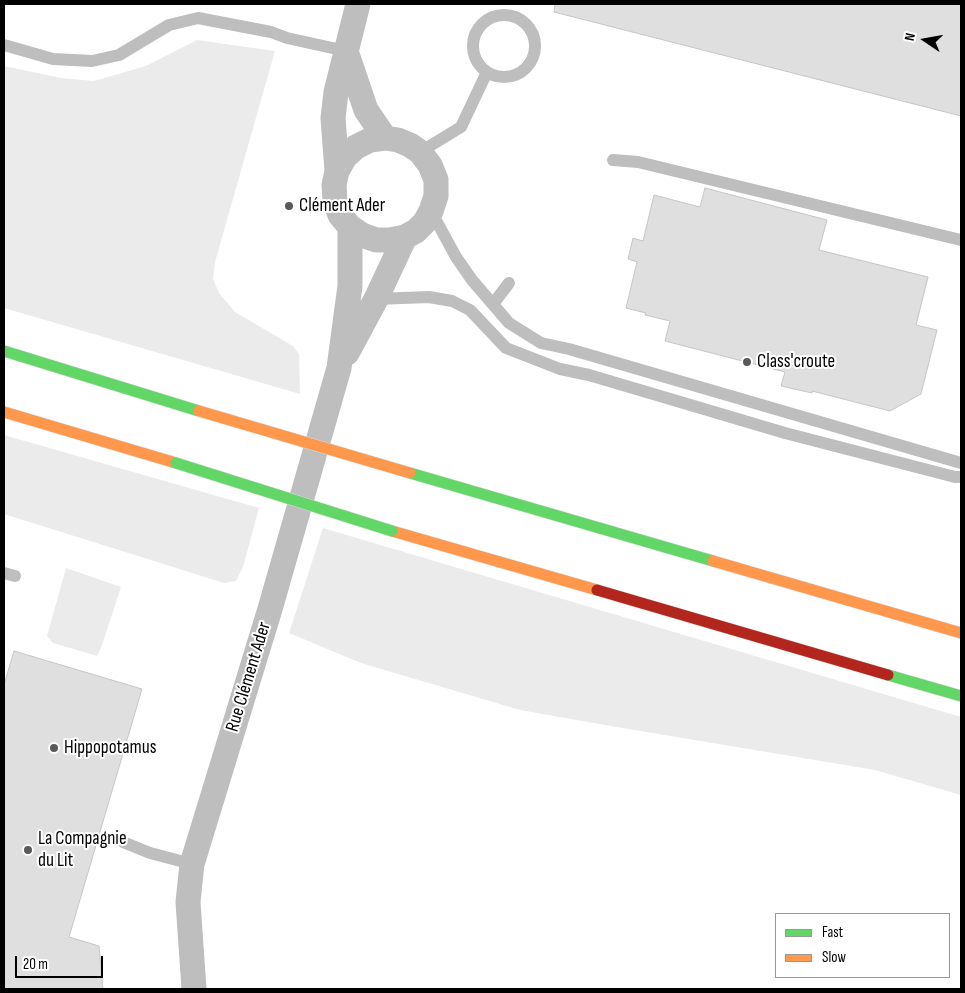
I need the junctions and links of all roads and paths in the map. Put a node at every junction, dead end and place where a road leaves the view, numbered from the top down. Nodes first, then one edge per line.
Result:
1 (358, 4) edge
2 (4, 46) edge
3 (346, 51) junction
4 (487, 72) junction
5 (386, 138) junction
6 (420, 152) junction
7 (613, 160) dead end
8 (338, 171) junction
9 (431, 211) junction
10 (350, 227) junction
11 (405, 237) junction
12 (961, 240) edge
13 (510, 283) dead end
14 (376, 299) junction
15 (493, 304) junction
16 (569, 349) junction
17 (4, 351) edge
18 (339, 368) junction
19 (560, 369) junction
20 (4, 412) edge
21 (961, 463) edge
22 (961, 477) edge
23 (961, 633) edge
24 (961, 696) edge
25 (124, 842) dead end
26 (192, 864) junction
27 (194, 989) edge

1 - 3 street
2 - 3 lane
3 - 5 street
3 - 8 street
4 - 4 lane
4 - 6 lane
5 - 6 street, Rue Clément Ader
5 - 8 street
6 - 9 street, Rue Clément Ader
7 - 12 lane
8 - 10 street
9 - 11 street, Rue Clément Ader
9 - 15 lane
10 - 11 street, Rue Clément Ader
10 - 18 street, Rue Clément Ader
11 - 14 street, Rue Clément Ader
13 - 15 lane
14 - 18 street, Rue Clément Ader
14 - 19 lane
15 - 16 lane
16 - 19 lane
16 - 21 lane
17 - 23 main road, bridge
18 - 26 street, Rue Clément Ader
19 - 22 lane
20 - 24 main road, bridge
25 - 26 lane
26 - 27 street, Rue Clément Ader

